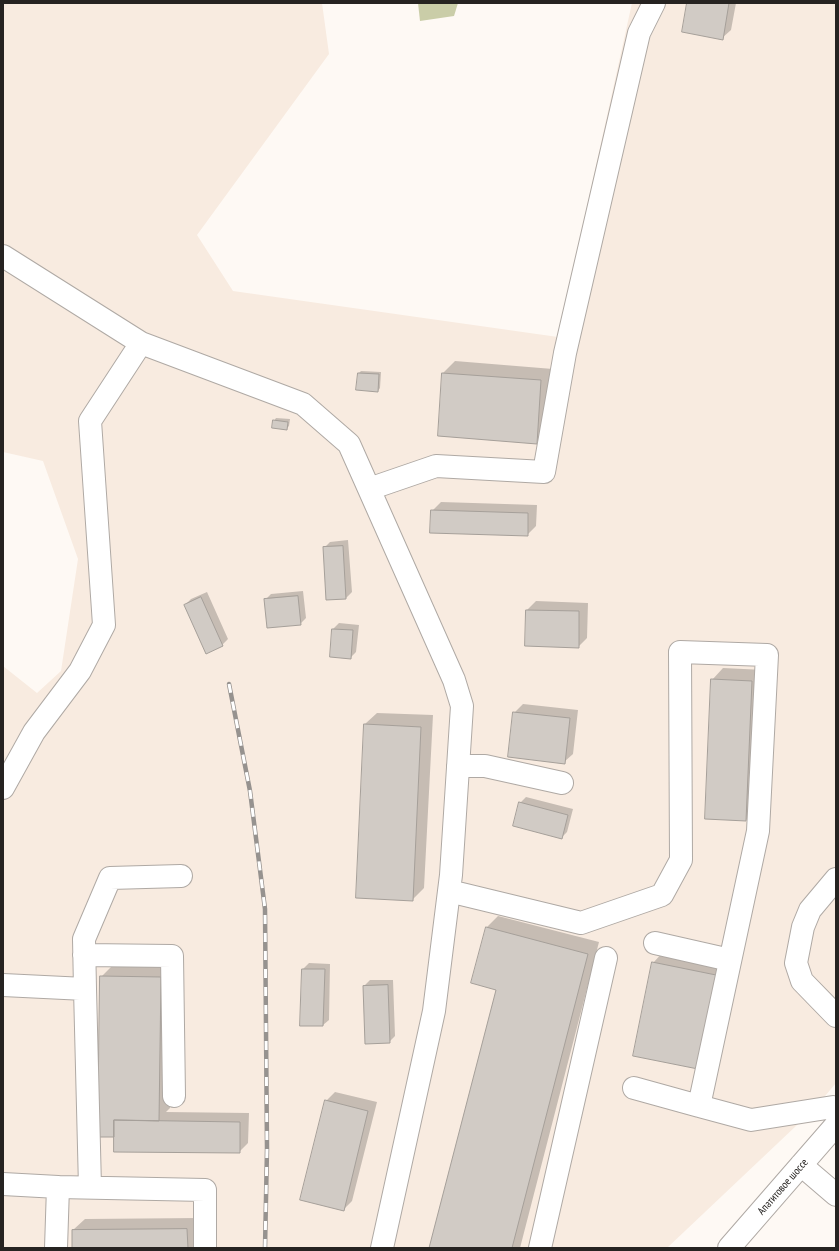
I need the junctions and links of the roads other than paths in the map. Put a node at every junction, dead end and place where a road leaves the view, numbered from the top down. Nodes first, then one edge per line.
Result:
1 (654, 3) edge
2 (3, 256) edge
3 (141, 343) junction
4 (368, 489) junction
5 (458, 766) junction
6 (562, 783) dead end
7 (3, 788) edge
8 (181, 876) dead end
9 (836, 879) edge
10 (449, 891) junction
11 (655, 943) dead end
12 (84, 955) junction
13 (606, 958) dead end
14 (730, 960) junction
15 (3, 985) edge
16 (85, 988) junction
17 (836, 1016) edge
18 (634, 1088) dead end
19 (174, 1096) dead end
20 (699, 1106) junction
21 (836, 1110) edge
22 (836, 1125) edge
23 (802, 1165) junction
24 (3, 1184) edge
25 (58, 1187) junction
26 (90, 1187) junction
27 (836, 1195) edge
28 (56, 1248) edge
29 (205, 1248) edge
30 (382, 1248) edge
31 (540, 1248) edge
32 (729, 1248) edge

1 - 4 street
2 - 3 street
3 - 4 street
3 - 7 street
4 - 5 street
5 - 6 street
5 - 10 street
8 - 12 street
9 - 17 street
10 - 14 street
10 - 30 street
11 - 14 street
12 - 16 street
12 - 19 street
13 - 31 street
14 - 20 street
15 - 16 street
16 - 26 street
18 - 20 street
20 - 21 street
22 - 23 street, Апатитовое шоссе
23 - 27 street
23 - 32 street, Апатитовое шоссе
24 - 25 street
25 - 26 street
25 - 28 street
26 - 29 street

